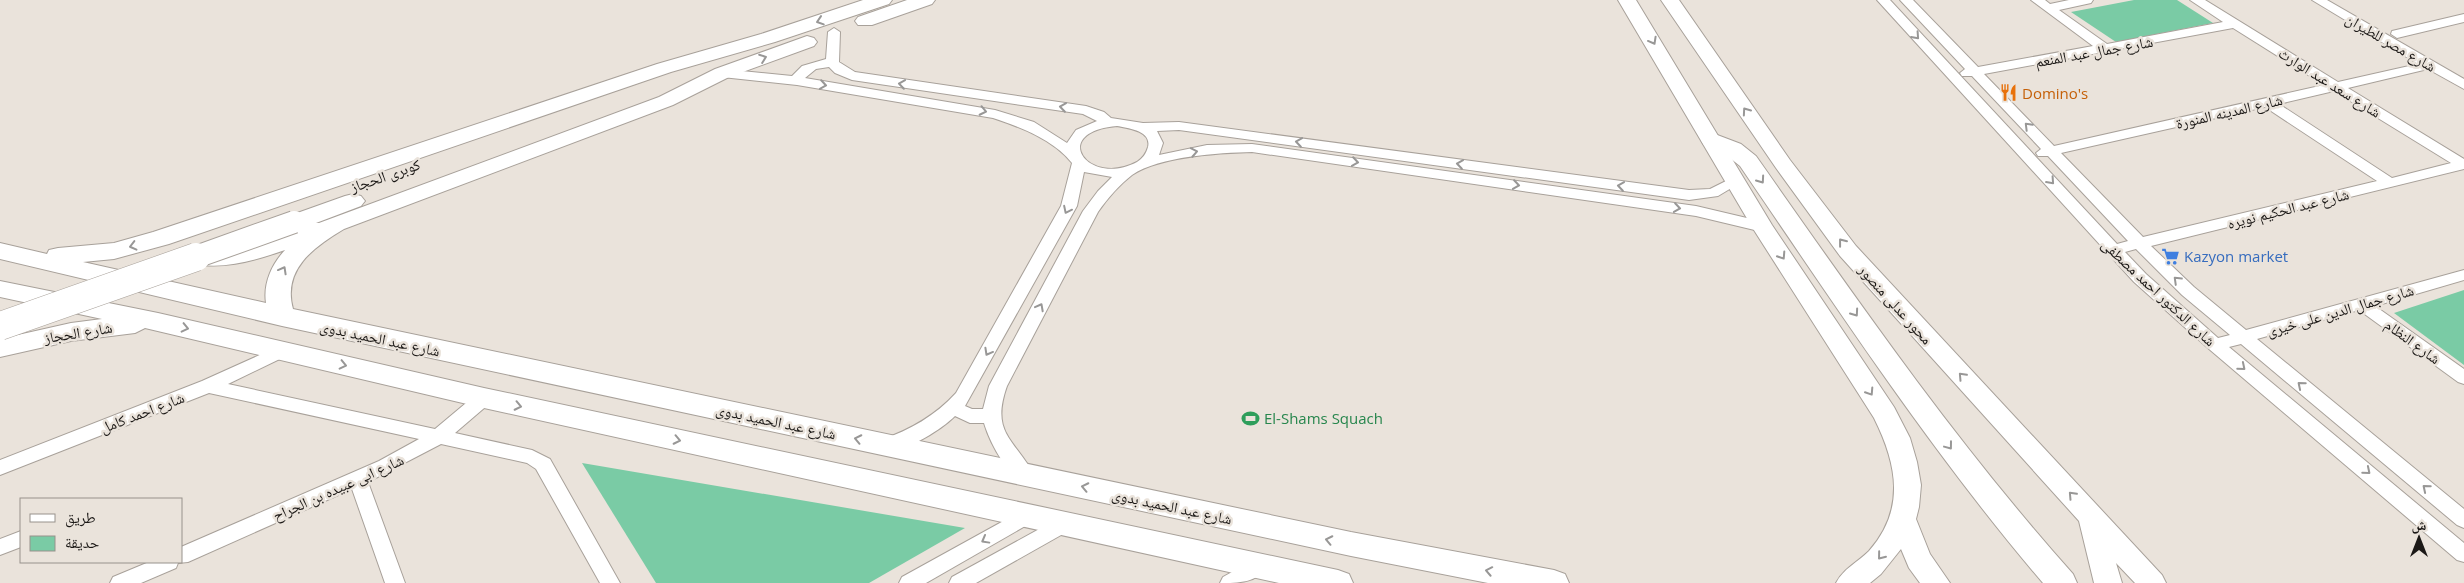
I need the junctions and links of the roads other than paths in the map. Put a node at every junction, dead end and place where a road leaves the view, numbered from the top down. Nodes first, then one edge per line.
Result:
1 (882, 0) edge
2 (925, 0) edge
3 (1627, 0) edge
4 (1670, 0) edge
5 (1883, 0) edge
6 (1906, 0) edge
7 (2037, 0) edge
8 (2087, 0) edge
9 (2196, 0) edge
10 (2318, 0) edge
11 (2336, 0) edge
12 (2048, 8) junction
13 (2464, 18) edge
14 (2235, 24) junction
15 (834, 32) junction
16 (2397, 34) junction
17 (768, 38) junction
18 (2106, 49) junction
19 (832, 63) junction
20 (2430, 65) junction
21 (1975, 72) junction
22 (722, 73) junction
23 (2464, 73) edge
24 (1952, 76) junction
25 (797, 81) junction
26 (2464, 85) edge
27 (2336, 86) junction
28 (2266, 102) junction
29 (1108, 123) junction
30 (1142, 127) junction
31 (1712, 140) junction
32 (2053, 151) junction
33 (2029, 156) junction
34 (1076, 158) junction
35 (1146, 163) junction
36 (2464, 165) edge
37 (1128, 171) junction
38 (1736, 181) junction
39 (2391, 184) junction
40 (1706, 195) junction
41 (1712, 213) junction
42 (289, 216) junction
43 (336, 224) junction
44 (203, 225) junction
45 (1763, 227) junction
46 (2140, 244) junction
47 (2112, 250) junction
48 (12, 254) edge
49 (2464, 275) edge
50 (0, 289) edge
51 (2362, 304) junction
52 (0, 309) edge
53 (282, 316) junction
54 (158, 322) junction
55 (0, 326) edge
56 (2244, 337) junction
57 (2216, 345) junction
58 (0, 348) edge
59 (282, 351) junction
60 (2464, 378) edge
61 (208, 386) junction
62 (484, 398) junction
63 (954, 408) junction
64 (990, 416) junction
65 (438, 437) junction
66 (887, 445) junction
67 (0, 468) edge
68 (1025, 475) junction
69 (358, 479) junction
70 (2090, 514) junction
71 (1027, 516) junction
72 (1903, 520) junction
73 (2464, 520) edge
74 (1063, 524) junction
75 (20, 539) edge
76 (0, 547) edge
77 (2464, 554) edge
78 (182, 556) edge
79 (167, 563) edge
80 (1257, 566) junction
81 (2058, 578) edge
82 (120, 583) edge
83 (395, 583) edge
84 (610, 583) edge
85 (908, 583) edge
86 (959, 583) edge
87 (1230, 583) edge
88 (1338, 583) edge
89 (1554, 583) edge
90 (1850, 583) edge
91 (1936, 583) edge
92 (2108, 583) edge
93 (2152, 583) edge

1 -> 17 main road
2 - 15 main road
3 -> 31 main road
70 -> 4 main road, محور عدلى منصور
5 -> 24 street, شارع الدكتور احمد مصطفى
6 - 21 street, شارع الدكتور احمد مصطفى
7 - 12 street
8 - 12 street
9 - 14 street, شارع سعد عبد الوارث
10 - 20 street, شارع مصر للطيران
11 - 16 street, شارع مصر للطيران
12 - 18 street
13 - 16 street
14 - 18 street, شارع جمال عبد المنعم
14 - 27 street, شارع سعد عبد الوارث
15 - 19 street
22 -> 15 main road
16 - 23 street, شارع مصر للطيران
17 - 42 main road, كوبرى الحجاز
17 - 44 main road
18 - 21 street, شارع جمال عبد المنعم
19 - 25 street
29 -> 19 street
20 - 26 street, شارع مصر للطيران
20 - 27 street, شارع المدينه المنورة
21 - 24 street, شارع جمال عبد المنعم
32 -> 21 street, شارع الدكتور احمد مصطفى
22 - 25 street
22 - 42 main road, كوبرى الحجاز
22 - 43 main road
24 - 33 street, شارع الدكتور احمد مصطفى
25 -> 34 street
27 - 28 street, شارع المدينه المنورة
27 - 36 street, شارع سعد عبد الوارث
28 - 32 street, شارع المدينه المنورة
28 - 39 street
29 - 30 street
29 - 34 street
30 - 35 street
40 -> 30 street
31 - 38 main road
31 -> 81 main road
32 - 33 street, شارع المدينه المنورة
32 - 46 street, شارع الدكتور احمد مصطفى
33 -> 47 street, شارع الدكتور احمد مصطفى
34 - 37 street
34 -> 63 street
35 - 37 street
35 -> 41 street
36 - 39 street, شارع عبد الحكيم نويره
64 -> 37 street
38 - 40 street
38 - 45 main road
39 - 46 street, شارع عبد الحكيم نويره
40 - 41 street
41 - 45 street
42 - 52 main road, كوبرى الحجاز
42 - 55 main road, كوبرى الحجاز, bridge
43 - 44 main road
53 -> 43 main road
44 -> 48 main road
45 -> 72 main road
46 - 47 street, شارع عبد الحكيم نويره
56 -> 46 street, شارع الدكتور احمد مصطفى
47 - 57 street, شارع الدكتور احمد مصطفى
48 - 53 main road, شارع عبد الحميد بدوى
49 - 51 street, شارع جمال الدين على خيرى
50 - 54 main road
51 - 56 street, شارع جمال الدين على خيرى
51 - 60 street, شارع النظام
66 -> 53 main road, شارع عبد الحميد بدوى
54 - 58 main road, شارع الحجاز
54 -> 59 main road
56 - 57 street, شارع جمال الدين على خيرى
73 -> 56 street, شارع الدكتور احمد مصطفى
57 -> 77 street, شارع الدكتور احمد مصطفى
59 - 61 street, شارع احمد كامل
59 -> 62 main road
61 - 65 street
61 - 67 street, شارع احمد كامل
62 - 65 street, شارع ابى عبيده بن الجراح
62 -> 71 main road
63 - 64 street
63 - 66 street
64 - 68 street
65 - 69 street, شارع ابى عبيده بن الجراح
65 - 84 street
66 - 68 main road, شارع عبد الحميد بدوى
89 -> 68 main road, شارع عبد الحميد بدوى
69 - 78 street, شارع ابى عبيده بن الجراح
69 - 83 street
70 - 92 main road
70 - 93 main road, محور عدلى منصور
71 - 74 main road
71 -> 85 street
72 -> 90 main road
72 - 91 main road
74 - 80 main road
74 - 86 street
75 - 76 street
79 - 82 street
80 - 87 street
80 - 88 main road

